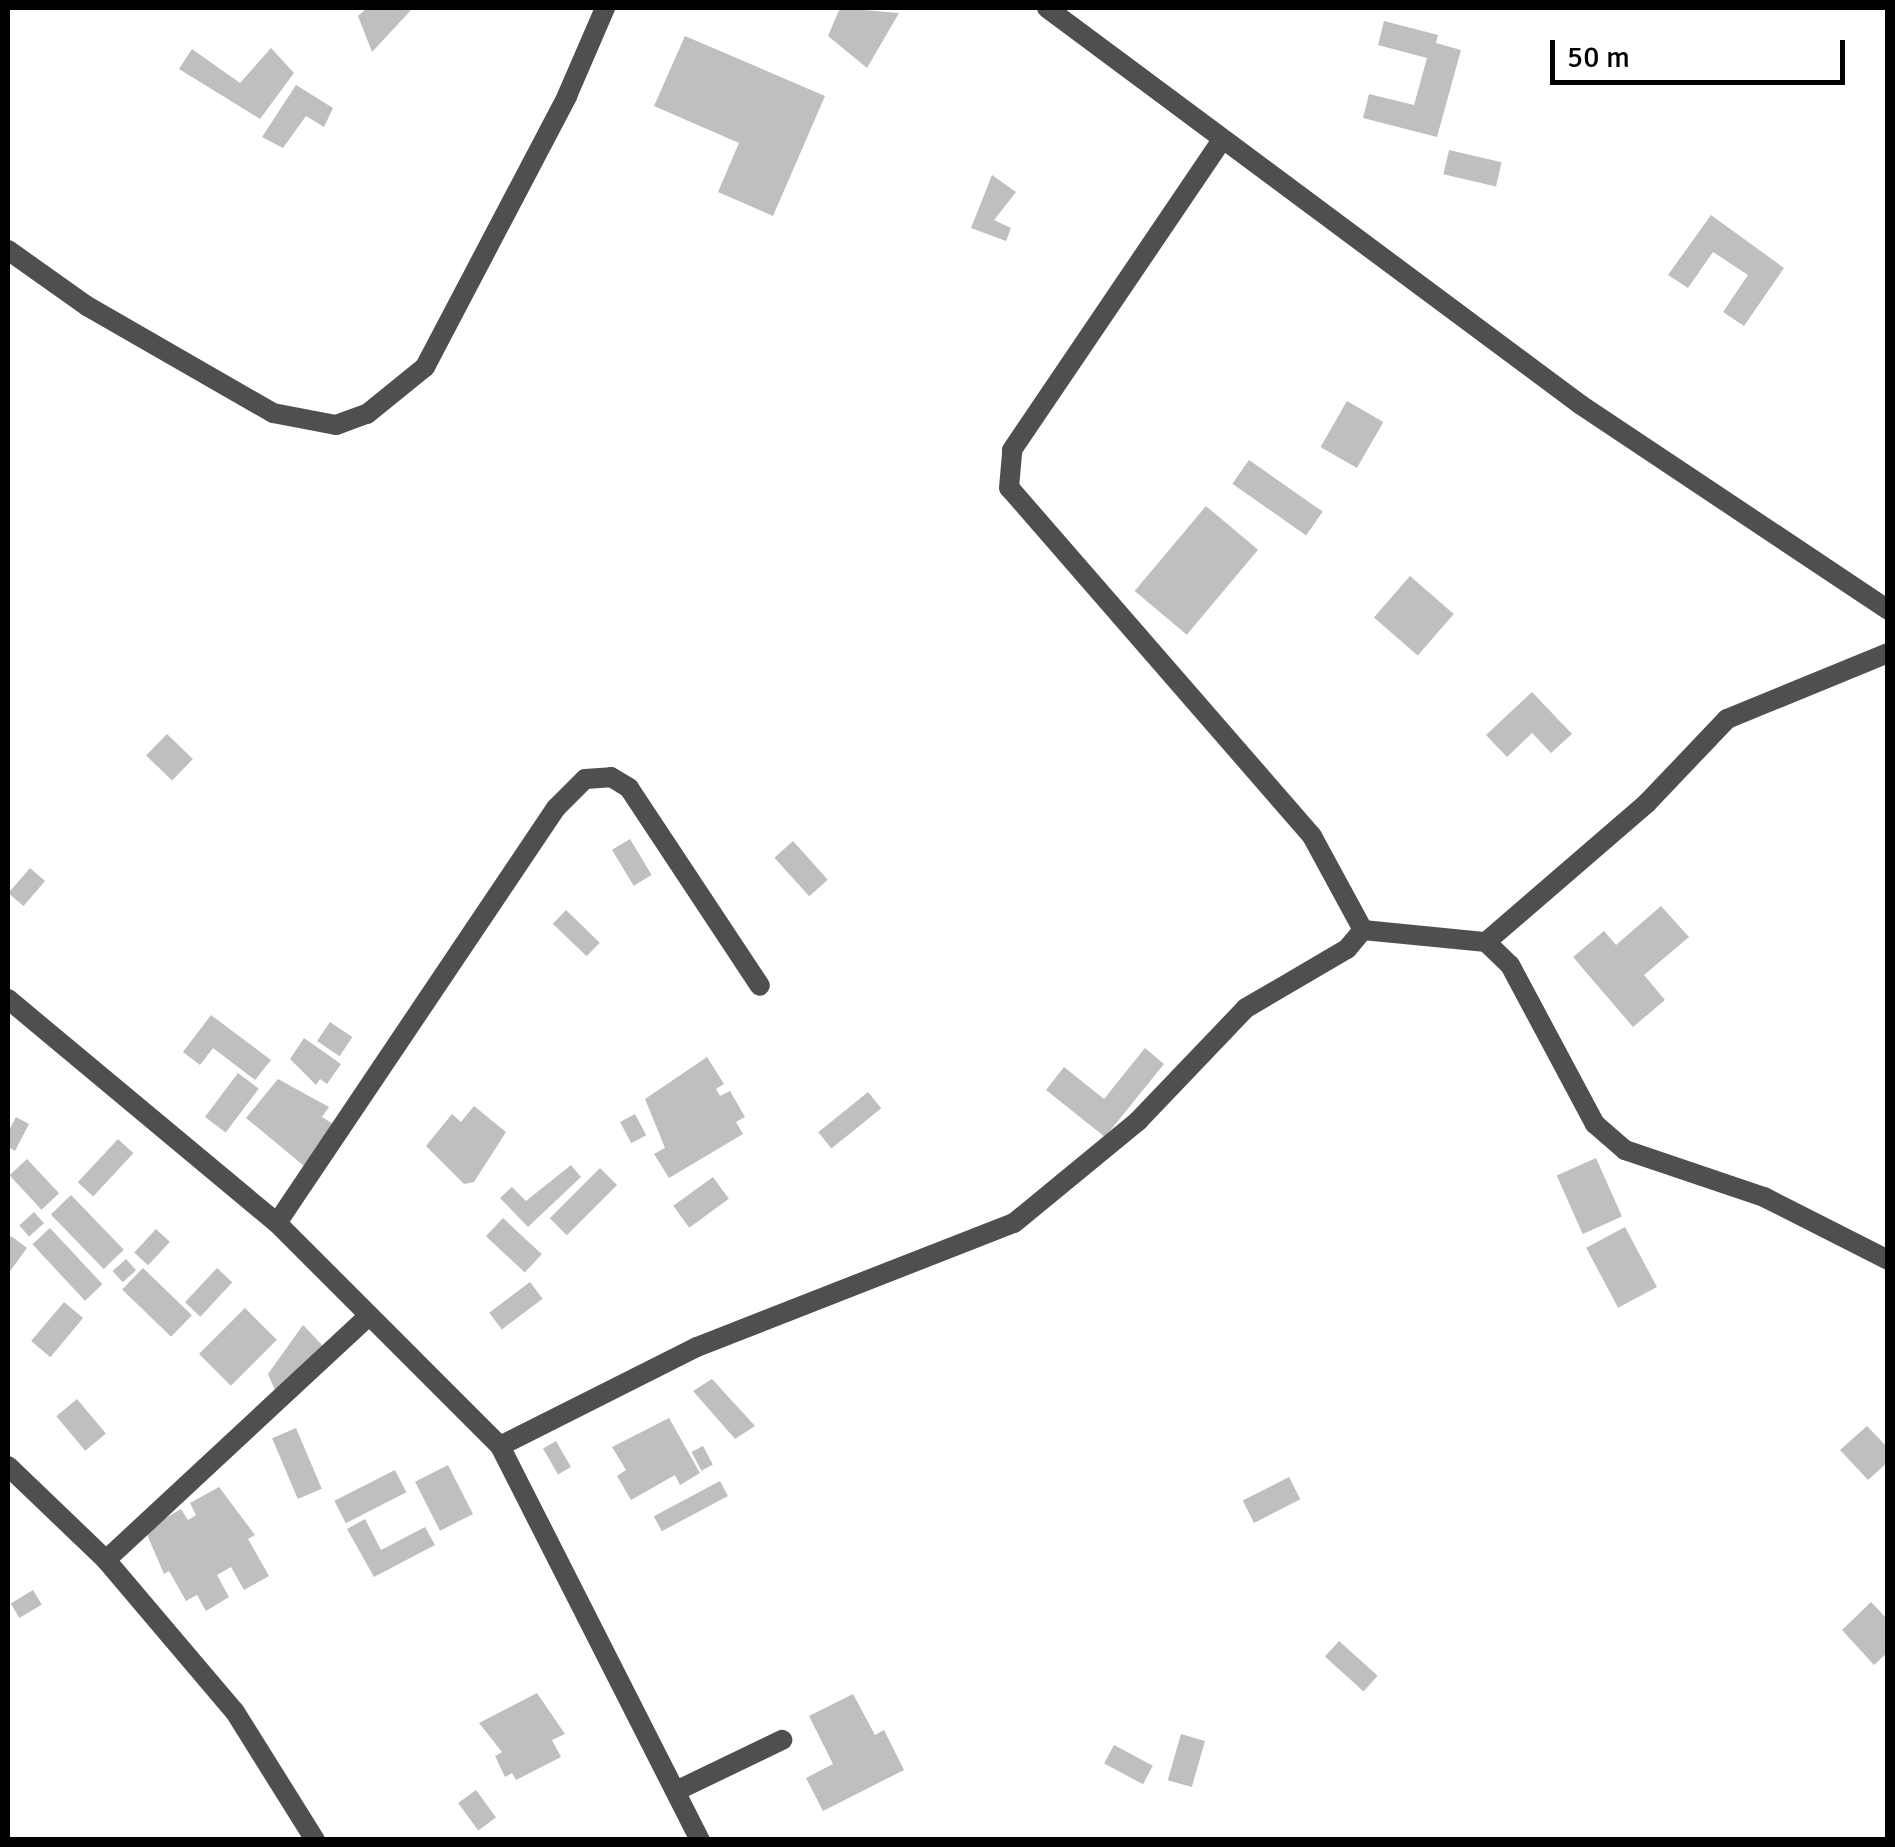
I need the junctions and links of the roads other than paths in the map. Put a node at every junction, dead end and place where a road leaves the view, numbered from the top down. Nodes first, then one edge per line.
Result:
1 (605, 8) edge
2 (1048, 8) edge
3 (1221, 140) junction
4 (8, 250) edge
5 (1888, 610) edge
6 (1888, 653) edge
7 (1363, 930) junction
8 (1486, 942) junction
9 (760, 986) dead end
10 (8, 999) edge
11 (277, 1223) junction
12 (1888, 1260) edge
13 (366, 1318) junction
14 (500, 1446) junction
15 (8, 1466) edge
16 (106, 1560) junction
17 (782, 1740) dead end
18 (676, 1791) junction
19 (315, 1840) edge
20 (700, 1840) edge

1 - 4 street
2 - 3 street
3 - 5 street
3 - 7 street
6 - 8 street
7 - 8 street
7 - 14 street
8 - 12 street
9 - 11 street
10 - 11 street
11 - 13 street
13 - 14 street
13 - 16 street
14 - 18 street
15 - 16 street
16 - 19 street
17 - 18 street
18 - 20 street

